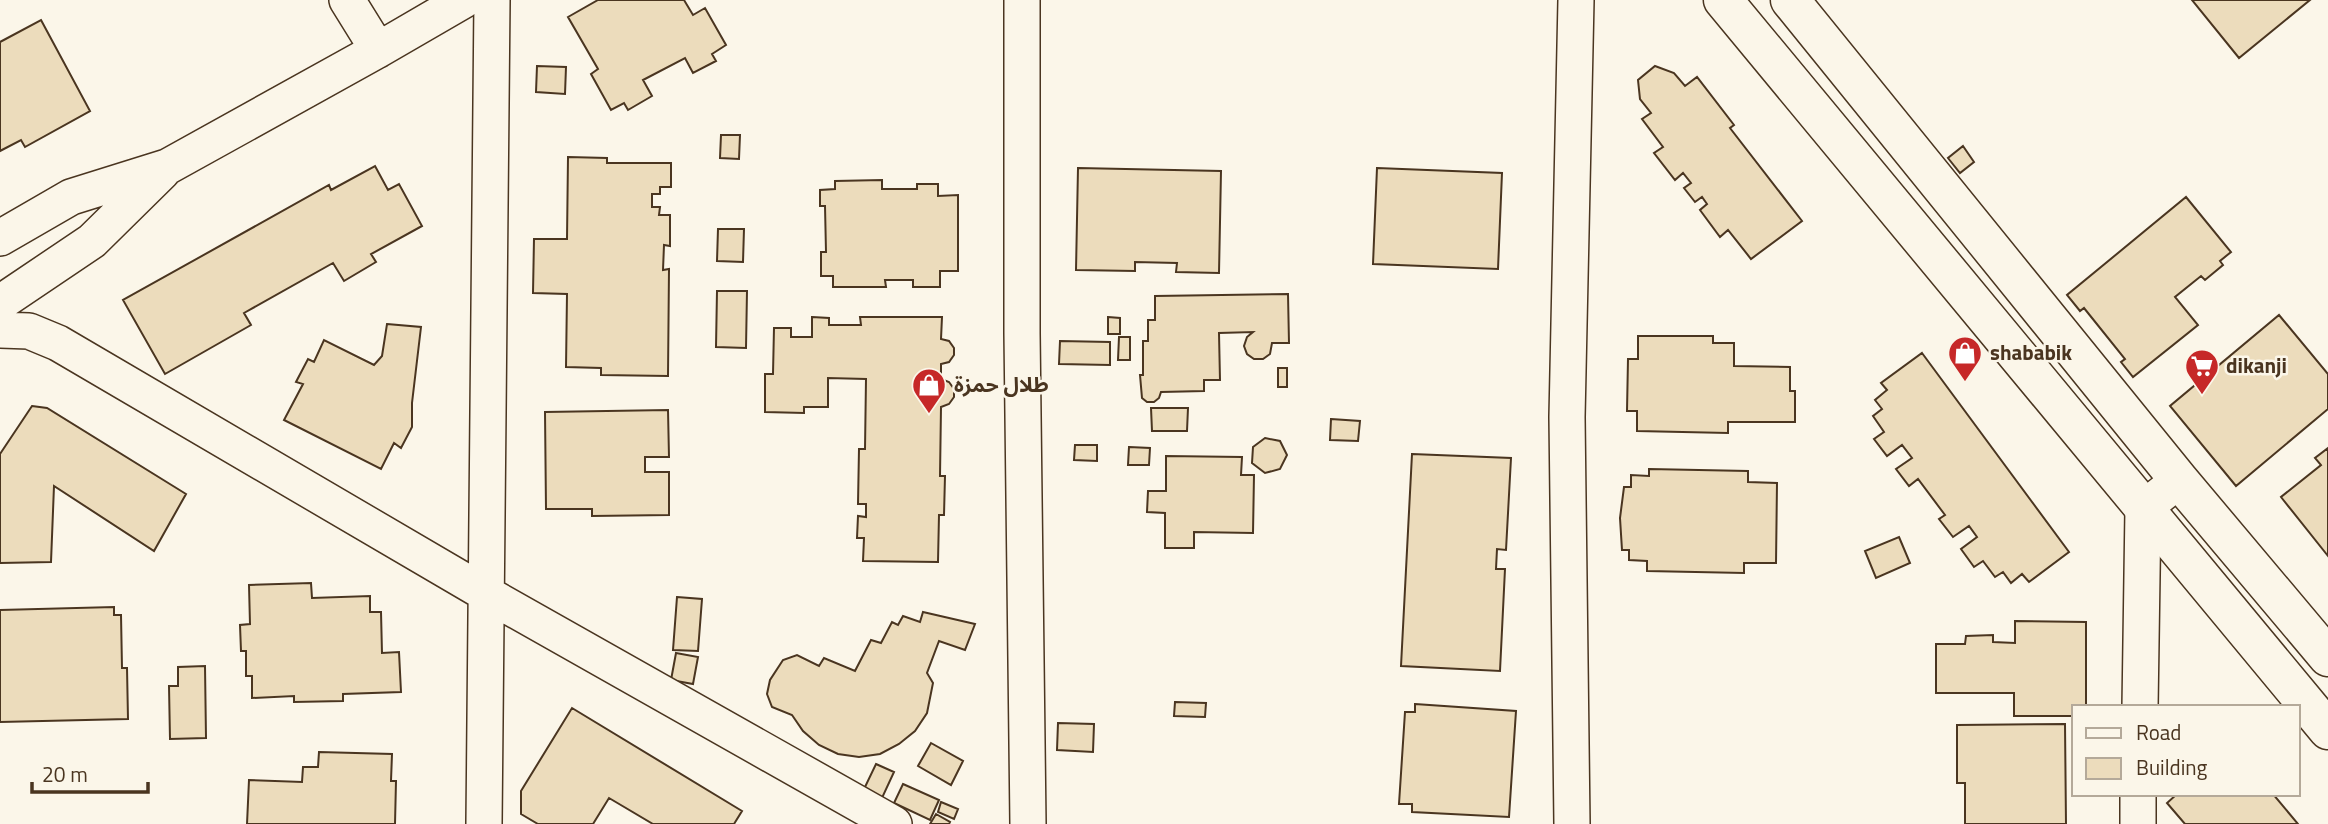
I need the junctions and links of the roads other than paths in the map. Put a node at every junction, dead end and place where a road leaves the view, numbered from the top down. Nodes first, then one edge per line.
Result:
1 (347, 0) edge
2 (464, 0) edge
3 (492, 0) edge
4 (1022, 0) edge
5 (1576, 0) edge
6 (1723, 0) edge
7 (1790, 0) edge
8 (378, 51) junction
9 (1845, 66) junction
10 (1806, 99) junction
11 (167, 167) junction
12 (0, 238) edge
13 (0, 303) edge
14 (0, 330) edge
15 (2179, 480) junction
16 (2143, 509) junction
17 (485, 593) junction
18 (2328, 657) edge
19 (2140, 705) edge
20 (2328, 730) edge
21 (2138, 796) edge
22 (484, 824) edge
23 (894, 824) edge
24 (1028, 824) edge
25 (1572, 824) edge
26 (2138, 824) edge

1 - 8 street
2 - 8 street
3 - 17 street
4 - 24 street
5 - 25 street
6 - 10 street
7 - 9 street
8 - 11 street
9 - 10 street
9 - 15 street
10 - 16 street
11 - 12 street
11 - 13 street
14 - 17 street
15 - 16 street
15 - 18 street
16 - 19 street
16 - 20 street
17 - 22 street
17 - 23 street
21 - 26 street

